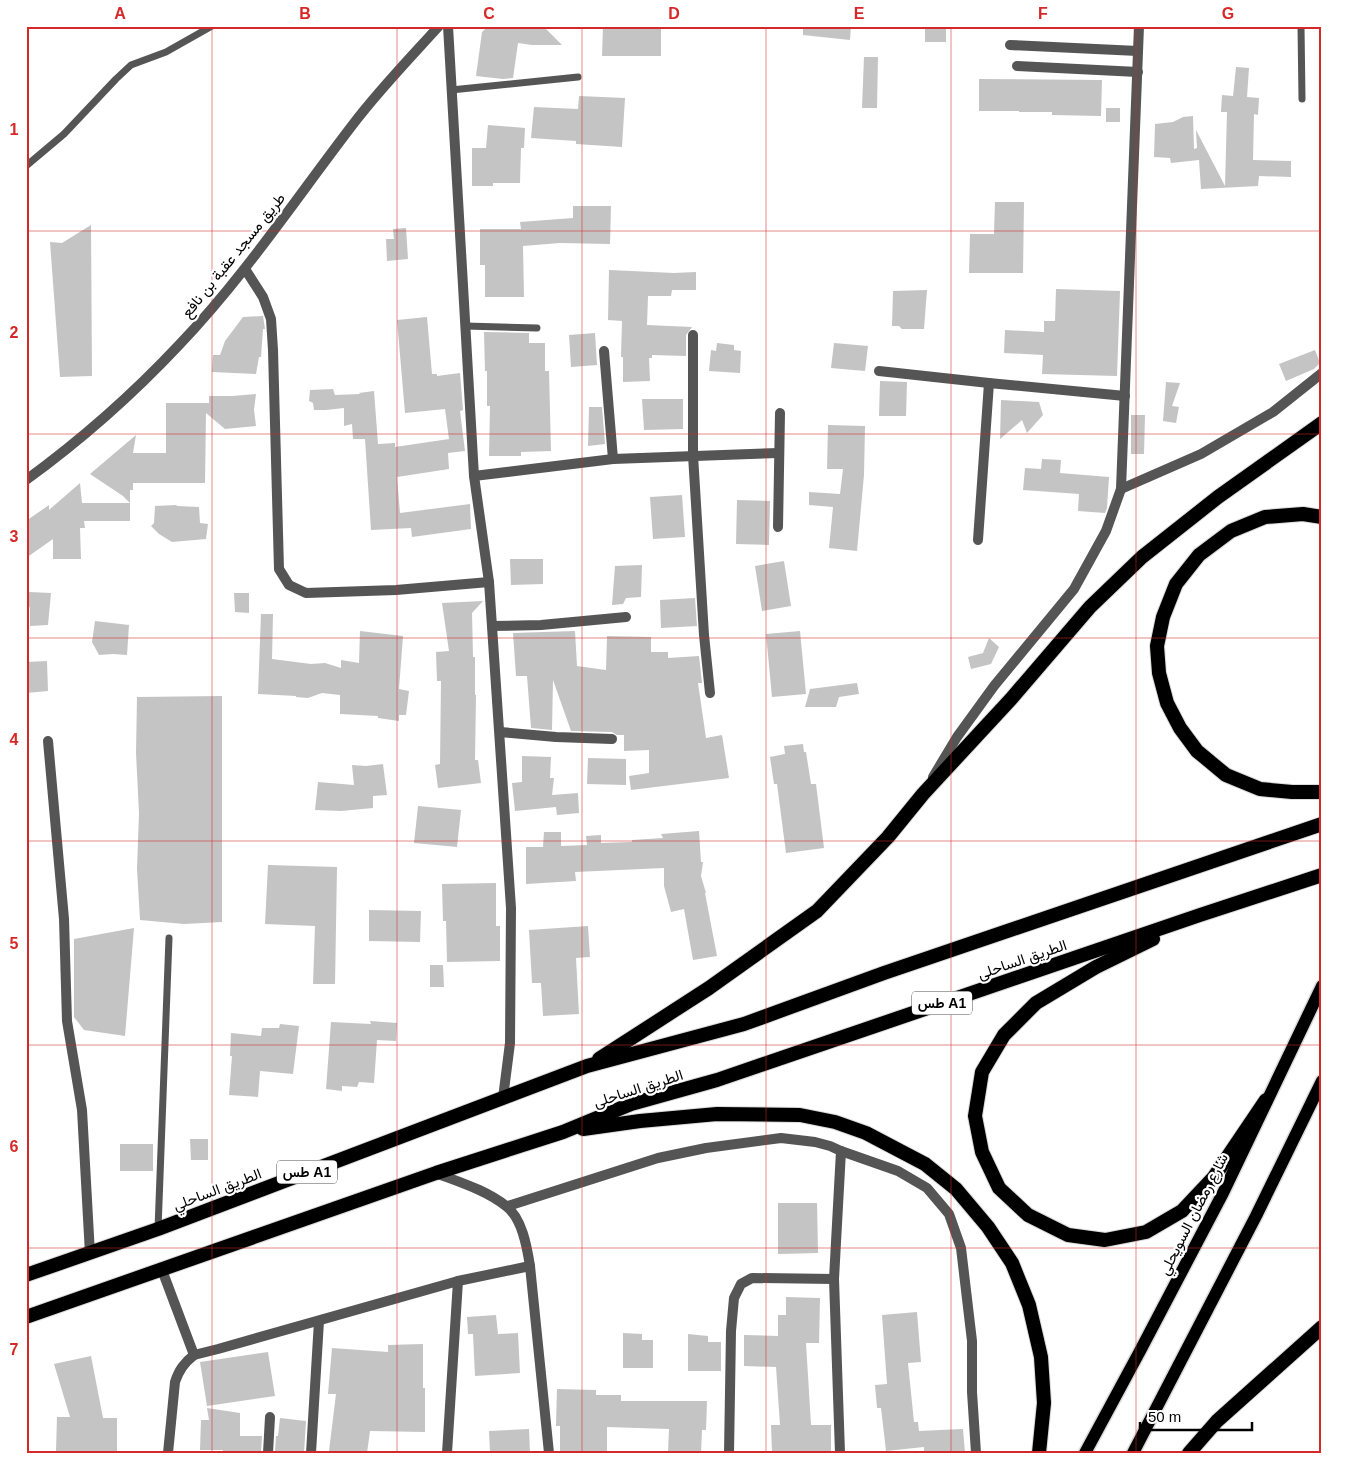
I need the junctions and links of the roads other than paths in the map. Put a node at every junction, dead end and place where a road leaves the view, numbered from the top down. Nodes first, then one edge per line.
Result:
1 (212, 26) edge
2 (438, 26) edge
3 (448, 26) edge
4 (1139, 26) edge
5 (1301, 26) edge
6 (1010, 46) dead end
7 (1138, 51) junction
8 (1017, 66) dead end
9 (1138, 72) junction
10 (578, 77) dead end
11 (451, 90) junction
12 (1302, 99) dead end
13 (26, 166) edge
14 (244, 269) junction
15 (464, 326) junction
16 (537, 328) dead end
17 (693, 335) dead end
18 (604, 351) dead end
19 (880, 371) dead end
20 (1322, 373) edge
21 (989, 383) junction
22 (1125, 396) junction
23 (780, 413) dead end
24 (1322, 422) edge
25 (779, 453) junction
26 (693, 456) junction
27 (613, 459) junction
28 (474, 476) junction
29 (26, 480) edge
30 (1121, 489) junction
31 (1322, 517) edge
32 (778, 527) dead end
33 (978, 540) dead end
34 (489, 582) junction
35 (626, 617) dead end
36 (492, 626) junction
37 (710, 693) dead end
38 (500, 732) junction
39 (612, 739) dead end
40 (48, 741) dead end
41 (1322, 792) edge
42 (923, 794) junction
43 (1322, 824) edge
44 (1322, 875) edge
45 (1200, 915) junction
46 (169, 938) dead end
47 (1322, 986) edge
48 (587, 1066) junction
49 (1322, 1081) edge
50 (503, 1098) junction
51 (1266, 1100) junction
52 (563, 1132) junction
53 (842, 1151) junction
54 (436, 1173) junction
55 (508, 1206) junction
56 (158, 1229) junction
57 (90, 1254) junction
58 (530, 1266) junction
59 (162, 1270) junction
60 (26, 1275) edge
61 (834, 1279) junction
62 (458, 1281) junction
63 (26, 1317) edge
64 (319, 1321) junction
65 (1322, 1326) edge
66 (194, 1355) junction
67 (270, 1417) dead end
68 (168, 1453) edge
69 (268, 1453) edge
70 (312, 1453) edge
71 (447, 1453) edge
72 (549, 1453) edge
73 (729, 1453) edge
74 (840, 1453) edge
75 (976, 1453) edge
76 (1039, 1453) edge
77 (1085, 1453) edge
78 (1133, 1453) edge
79 (1189, 1453) edge

1 - 13 lane
2 - 14 street, طريق مسجد عقبة بن نافع
3 - 11 street
4 - 7 street
5 - 12 lane
6 - 7 street
7 - 9 street
8 - 9 street
9 - 22 street
10 - 11 lane
11 - 15 street
14 - 29 street, طريق مسجد عقبة بن نافع
14 - 34 street
15 - 16 lane
15 - 28 street
17 - 26 street
18 - 27 street
19 - 21 street
20 - 30 street
21 - 22 street
21 - 33 street
22 - 30 street
23 - 25 street
24 - 42 highway
25 - 26 street
25 - 32 street
26 - 27 street
26 - 37 street
27 - 28 street
28 - 34 street
30 - 42 street
31 - 41 highway
34 - 36 street
35 - 36 street
36 - 38 street
38 - 39 street
38 - 50 street
40 - 57 street
42 - 48 highway
43 - 48 highway, الطريق الساحلى / طس A1
44 - 45 highway, الطريق الساحلى / طس A1
45 - 51 highway
45 - 52 highway, الطريق الساحلى / طس A1
46 - 56 lane
47 - 51 main road, شارع رمضان السويحلي
48 - 50 highway, الطريق الساحلي / طس A1
49 - 78 main road
50 - 56 highway, الطريق الساحلي / طس A1
51 - 77 main road, شارع رمضان السويحلي
52 - 54 highway, طس A1
52 - 76 highway
53 - 55 street
53 - 61 street
53 - 75 street
54 - 55 street
54 - 59 highway, طس A1
55 - 58 street
56 - 57 highway, الطريق الساحلي / طس A1
57 - 60 highway, الطريق الساحلي / طس A1
58 - 62 street
58 - 72 street
59 - 63 highway, طس A1
59 - 66 street
61 - 73 street
61 - 74 street
62 - 64 street
62 - 71 street
64 - 66 street
64 - 70 street
65 - 79 highway
66 - 68 street
67 - 69 street

